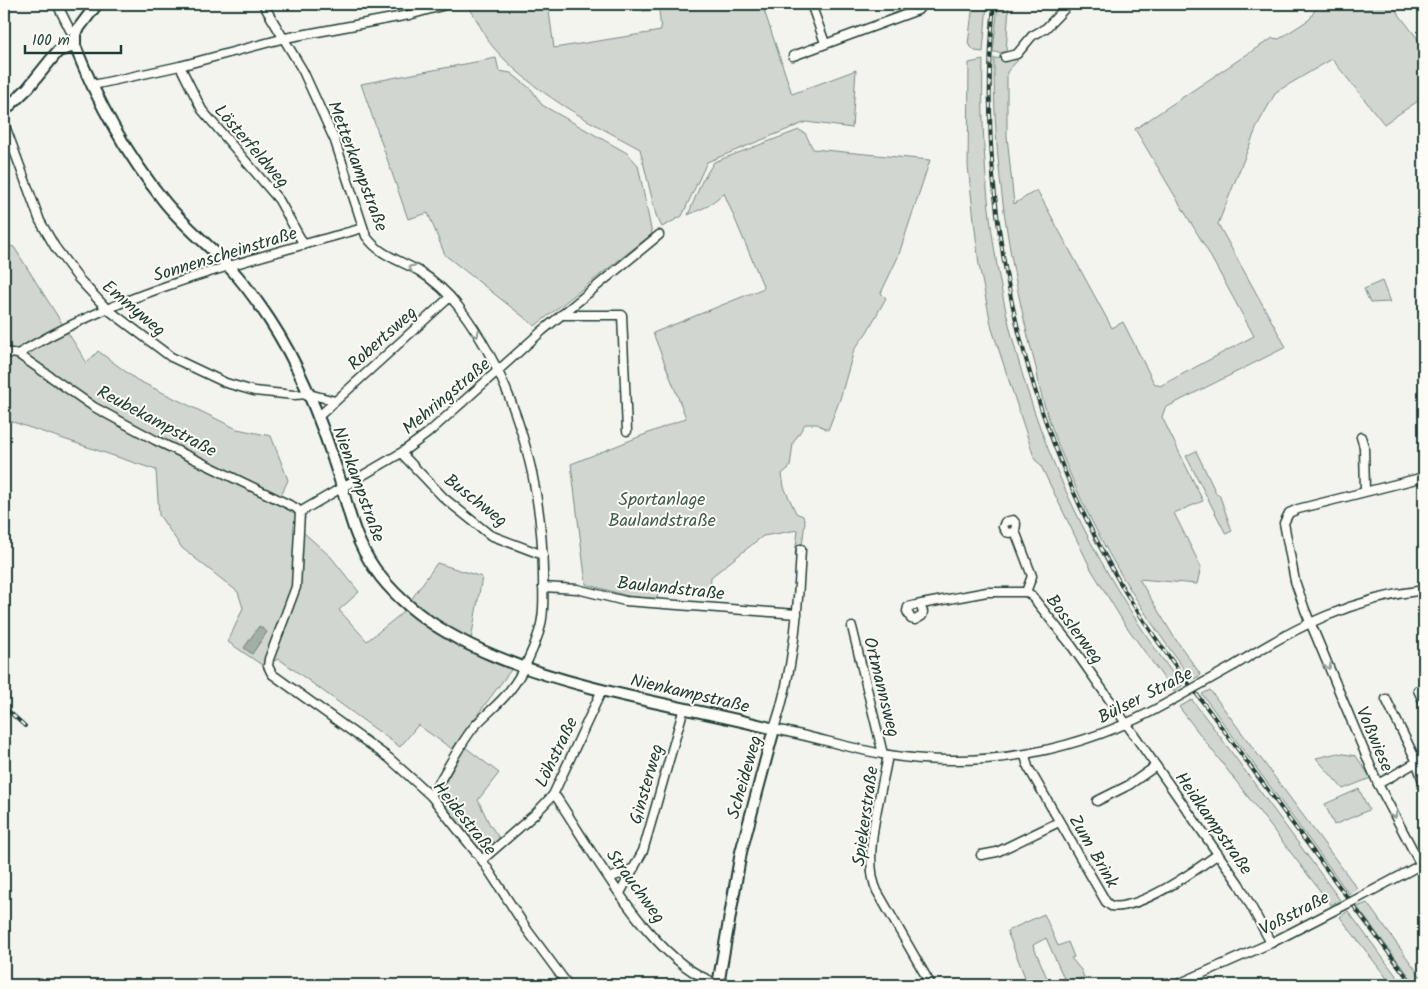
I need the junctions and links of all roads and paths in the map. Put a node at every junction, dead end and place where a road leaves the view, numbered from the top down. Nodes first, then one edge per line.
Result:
1 (56, 4) edge
2 (97, 4) edge
3 (263, 4) edge
4 (449, 4) edge
5 (811, 4) edge
6 (923, 4) edge
7 (1069, 4) edge
8 (75, 33) junction
9 (285, 38) junction
10 (825, 43) junction
11 (76, 46) junction
12 (793, 56) dead end
13 (1004, 57) dead end
14 (180, 66) junction
15 (93, 85) junction
16 (4, 110) edge
17 (4, 123) edge
18 (363, 228) junction
19 (659, 236) dead end
20 (304, 245) junction
21 (229, 266) junction
22 (450, 298) junction
23 (106, 308) junction
24 (561, 315) junction
25 (4, 352) edge
26 (18, 354) junction
27 (498, 373) junction
28 (310, 394) junction
29 (335, 401) junction
30 (318, 416) junction
31 (627, 431) dead end
32 (1361, 437) dead end
33 (401, 453) junction
34 (1424, 477) edge
35 (342, 489) junction
36 (1366, 491) junction
37 (300, 512) junction
38 (1015, 531) dead end
39 (801, 549) dead end
40 (543, 555) junction
41 (543, 587) junction
42 (1424, 590) edge
43 (1026, 592) junction
44 (920, 605) dead end
45 (797, 614) junction
46 (1310, 621) junction
47 (852, 627) dead end
48 (523, 668) junction
49 (602, 690) junction
50 (1418, 690) dead end
51 (1386, 699) dead end
52 (1424, 703) edge
53 (684, 708) junction
54 (1126, 724) junction
55 (774, 728) junction
56 (886, 754) junction
57 (1026, 755) junction
58 (1424, 758) edge
59 (1415, 763) junction
60 (1156, 766) junction
61 (1378, 784) junction
62 (1424, 784) edge
63 (553, 795) junction
64 (431, 796) junction
65 (1097, 801) dead end
66 (1059, 822) junction
67 (1218, 854) junction
68 (981, 855) dead end
69 (482, 860) junction
70 (1423, 866) edge
71 (636, 867) junction
72 (610, 878) junction
73 (620, 893) junction
74 (1271, 943) junction
75 (714, 983) edge
76 (568, 985) edge
77 (931, 985) edge
78 (1176, 985) edge

1 - 8 street
2 - 8 street
3 - 9 street, Metterkampstraße
4 - 9 street
5 - 10 street
6 - 10 street
7 - 13 street
8 - 11 street, Nienkampstraße
9 - 14 street
9 - 18 street, Metterkampstraße
10 - 12 street
11 - 15 street, Nienkampstraße
11 - 16 street
14 - 15 street
14 - 20 street, Lösterfeldweg
15 - 21 street, Nienkampstraße
17 - 23 street, Emmyweg
18 - 20 street, Sonnenscheinstraße
22 -> 18 street, Metterkampstraße
19 - 24 street, Mehringstraße
20 - 21 street, Sonnenscheinstraße
21 - 23 street, Sonnenscheinstraße
21 - 28 street, Nienkampstraße
22 -> 27 street, Metterkampstraße
22 - 29 street, Robertsweg
23 - 26 street, Sonnenscheinstraße
23 - 28 street, Emmyweg
24 - 27 street, Mehringstraße
24 - 31 street
25 - 26 street, Reubekampstraße
26 - 37 street, Reubekampstraße
27 - 33 street, Mehringstraße
27 - 40 street, Metterkampstraße
28 - 29 street
28 - 30 street, Nienkampstraße
29 - 30 street, Robertsweg
30 - 35 street, Nienkampstraße
32 - 36 street
33 - 35 street, Mehringstraße
33 - 40 street, Buschweg
34 - 36 street
35 - 37 street, Mehringstraße
35 - 48 street, Nienkampstraße
36 - 46 street, Voßwiese
37 - 64 street, Heidestraße
38 - 43 street
39 - 45 street, Scheideweg
40 - 41 street, Metterkampstraße
41 - 45 street, Baulandstraße
41 - 48 street, Metterkampstraße
42 - 46 street, Bülser Straße
43 - 44 street, Bosslerweg
43 - 54 street, Bosslerweg
45 - 55 street, Scheideweg
46 - 54 street, Bülser Straße, bridge
46 -> 61 street, Voßwiese
47 - 56 street, Ortmannsweg
48 - 49 street, Nienkampstraße
48 - 64 street, Metterkampstraße
49 - 53 street, Nienkampstraße
49 - 63 street, Löhstraße
50 - 52 street
51 - 59 street
53 - 55 street, Nienkampstraße
53 - 71 street, Ginsterweg
54 - 57 street, Bülser Straße
54 - 60 street, Heidkampstraße
55 - 56 street, Bülser Straße
55 - 75 street, Scheideweg
56 - 57 street, Bülser Straße
56 - 77 street, Spiekerstraße
57 - 66 street, Zum Brink
58 - 59 street
59 - 61 street
59 - 62 street
60 - 65 street
60 - 67 street, Heidkampstraße
61 -> 70 street, Voßwiese
63 - 69 street, Löhstraße
63 - 72 street, Strauchweg
64 - 69 street, Heidestraße
66 - 67 street, Zum Brink
66 - 68 street
67 - 74 street, Heidkampstraße
69 - 76 street, Heidestraße
70 - 74 street, Voßstraße, bridge
71 - 72 street
71 - 73 street, Ginsterweg
72 - 73 street, Strauchweg
73 - 75 street, Strauchweg
74 - 78 street, Voßstraße

